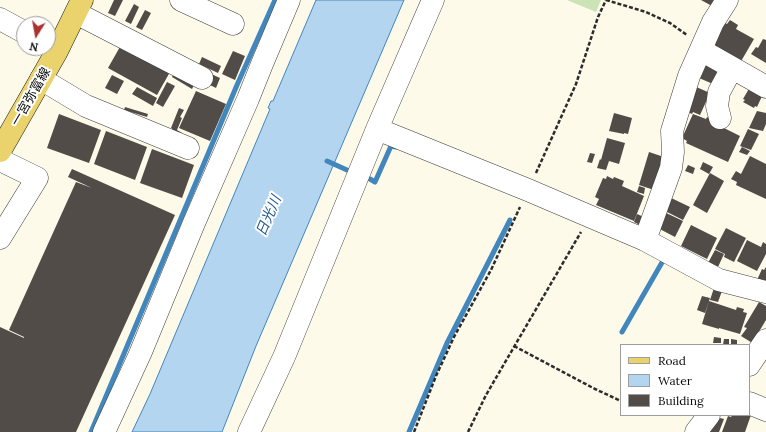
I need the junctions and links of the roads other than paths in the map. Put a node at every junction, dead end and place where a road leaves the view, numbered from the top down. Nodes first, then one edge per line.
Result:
1 (181, 0) edge
2 (289, 0) edge
3 (433, 0) edge
4 (727, 0) edge
5 (79, 7) edge
6 (0, 19) edge
7 (233, 24) dead end
8 (16, 28) edge
9 (56, 42) edge
10 (701, 50) junction
11 (49, 56) edge
12 (732, 68) junction
13 (202, 78) dead end
14 (41, 79) junction
15 (766, 87) edge
16 (720, 118) dead end
17 (378, 129) junction
18 (188, 148) dead end
19 (0, 151) edge
20 (0, 160) edge
21 (0, 238) edge
22 (645, 240) junction
23 (766, 292) edge
24 (766, 340) edge
25 (750, 364) edge
26 (750, 403) edge
27 (766, 410) edge
28 (708, 416) edge
29 (104, 432) edge
30 (249, 432) edge
31 (696, 432) edge

1 - 7 street
2 - 29 street
3 - 17 street
4 - 10 street
5 - 9 main road, 一宮弥富線
5 - 13 street
6 - 8 street
10 - 12 street
10 - 22 street
11 - 14 main road, 一宮弥富線
12 - 15 street
12 - 16 street
14 - 18 street
14 - 19 main road, 一宮弥富線
17 - 22 street
17 - 30 street
20 - 21 street
22 - 23 street
24 - 25 street
26 - 27 street
28 - 31 street

